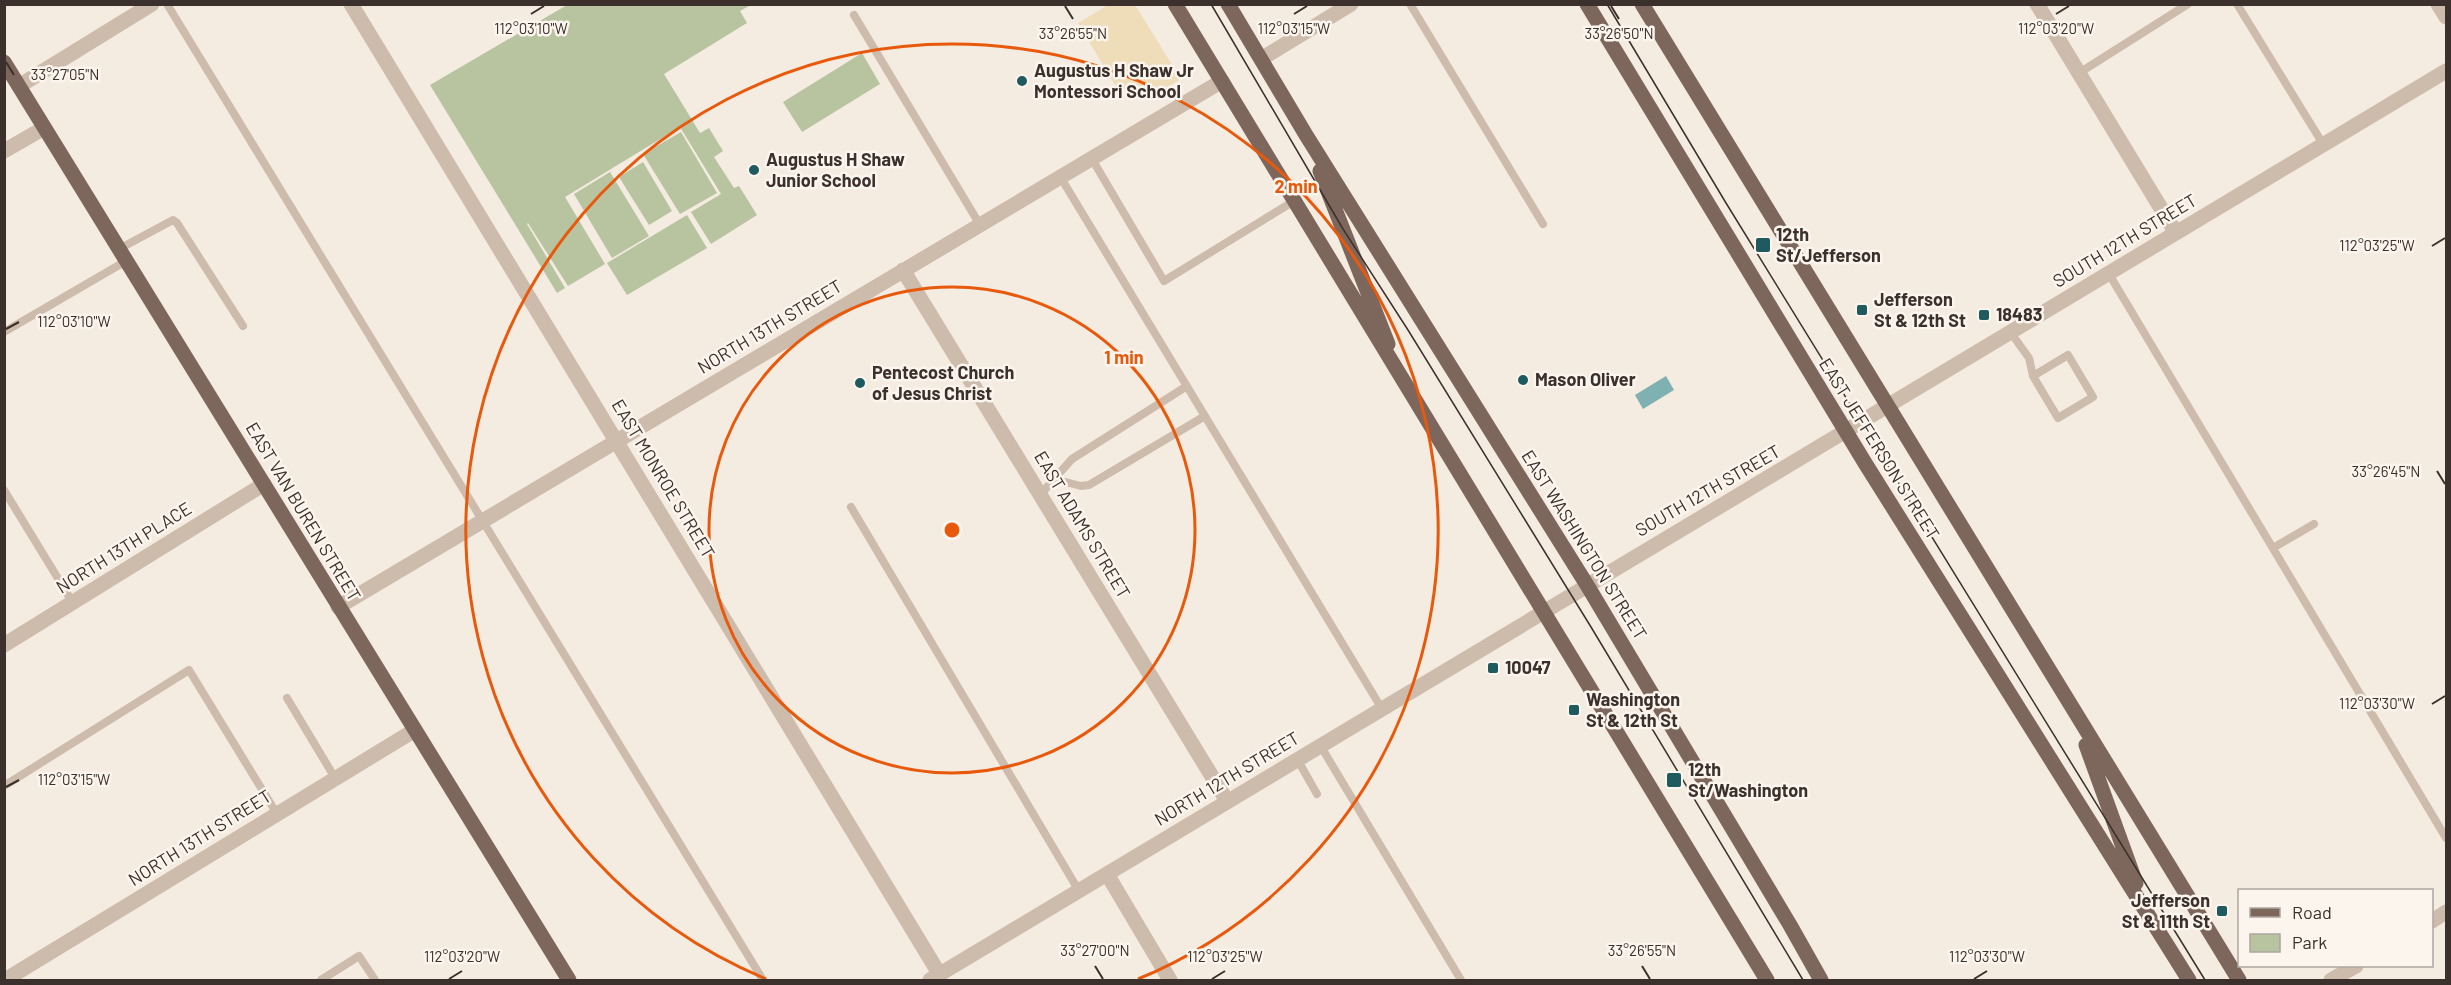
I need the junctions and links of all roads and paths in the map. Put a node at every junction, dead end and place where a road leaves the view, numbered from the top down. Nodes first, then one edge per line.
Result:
1 (152, 4) edge
2 (167, 4) edge
3 (351, 4) edge
4 (1175, 4) edge
5 (1228, 4) edge
6 (1351, 4) edge
7 (1410, 4) edge
8 (1587, 4) edge
9 (1642, 4) edge
10 (2037, 4) edge
11 (2188, 4) edge
12 (2237, 4) edge
13 (2438, 4) edge
14 (854, 15) dead end
15 (2446, 17) edge
16 (1262, 59) junction
17 (4, 62) edge
18 (2446, 70) edge
19 (2079, 73) junction
20 (1222, 81) junction
21 (19, 86) junction
22 (44, 128) junction
23 (1306, 135) junction
24 (2323, 144) junction
25 (4, 151) edge
26 (1092, 159) junction
27 (1061, 178) junction
28 (1294, 201) junction
29 (1543, 224) dead end
30 (980, 225) junction
31 (2176, 233) junction
32 (123, 255) junction
33 (903, 270) junction
34 (2109, 274) junction
35 (243, 326) dead end
36 (4, 332) edge
37 (2011, 333) junction
38 (2033, 376) junction
39 (1403, 383) junction
40 (1187, 386) junction
41 (1888, 407) junction
42 (1205, 416) junction
43 (1846, 433) junction
44 (617, 440) junction
45 (1054, 478) junction
46 (264, 484) junction
47 (4, 490) edge
48 (1040, 495) junction
49 (851, 507) dead end
50 (481, 521) junction
51 (2314, 524) dead end
52 (2273, 548) junction
53 (1587, 585) junction
54 (73, 603) junction
55 (338, 607) junction
56 (1545, 611) junction
57 (4, 645) edge
58 (287, 698) dead end
59 (1382, 709) junction
60 (2074, 713) junction
61 (414, 730) junction
62 (1320, 745) junction
63 (1297, 759) junction
64 (335, 778) junction
65 (4, 786) edge
66 (1317, 794) dead end
67 (1227, 801) junction
68 (277, 814) junction
69 (2446, 838) edge
70 (1107, 874) junction
71 (1079, 891) junction
72 (2145, 909) junction
73 (2446, 912) edge
74 (2433, 920) edge
75 (2354, 967) edge
76 (935, 978) edge
77 (5, 981) edge
78 (321, 981) edge
79 (375, 981) edge
80 (569, 981) edge
81 (763, 981) edge
82 (1170, 981) edge
83 (1461, 981) edge
84 (1767, 981) edge
85 (1821, 981) edge
86 (2189, 981) edge
87 (2239, 981) edge
88 (2331, 981) edge

1 - 21 street
2 - 50 lane
3 - 44 street, EAST MONROE STREET
4 - 20 main road, EAST WASHINGTON STREET
5 - 16 main road, EAST WASHINGTON STREET
6 - 16 street
7 - 29 lane
8 - 43 main road, EAST JEFFERSON STREET
9 - 41 main road, EAST JEFFERSON STREET
10 - 19 street
11 - 19 lane
12 - 24 lane
13 - 15 street
14 - 30 lane
16 - 23 main road, EAST WASHINGTON STREET
17 - 21 main road, EAST VAN BUREN STREET
18 - 24 street, SOUTH 12TH STREET
19 - 31 street
20 - 26 street, NORTH 13TH STREET
20 - 28 main road, EAST WASHINGTON STREET
21 - 22 main road, EAST VAN BUREN STREET
22 - 25 street
22 - 32 main road, EAST VAN BUREN STREET
23 - 39 main road, EAST WASHINGTON STREET
23 - 53 main road, EAST WASHINGTON STREET
24 - 31 street, SOUTH 12TH STREET
26 - 27 street, NORTH 13TH STREET
26 - 28 lane
27 - 30 street, NORTH 13TH STREET
27 - 40 lane
28 - 39 main road, EAST WASHINGTON STREET
30 - 33 street, NORTH 13TH STREET
31 - 34 street, SOUTH 12TH STREET
32 - 35 lane
32 - 36 lane
32 - 46 main road, EAST VAN BUREN STREET
33 - 44 street, NORTH 13TH STREET
33 - 48 street, EAST ADAMS STREET
34 - 37 street, SOUTH 12TH STREET
34 - 52 lane
37 - 38 lane
37 - 41 street, SOUTH 12TH STREET
38 - 38 lane
39 - 56 main road, EAST WASHINGTON STREET
40 - 42 lane
40 - 45 lane
41 - 43 street, SOUTH 12TH STREET
41 - 60 main road, EAST JEFFERSON STREET
42 - 45 lane
42 - 59 lane
43 - 53 street, SOUTH 12TH STREET
43 - 72 main road, EAST JEFFERSON STREET
44 - 50 street, NORTH 13TH STREET
44 - 76 street, EAST MONROE STREET
45 - 48 lane
46 - 54 street, NORTH 13TH PLACE
46 - 55 main road, EAST VAN BUREN STREET
47 - 54 lane
48 - 67 street, EAST ADAMS STREET
49 - 71 lane
50 - 55 street, NORTH 13TH STREET
50 - 81 lane
51 - 52 lane
52 - 69 lane
53 - 56 street, SOUTH 12TH STREET
53 - 85 main road, EAST WASHINGTON STREET
54 - 57 street, NORTH 13TH PLACE
55 - 61 main road, EAST VAN BUREN STREET
56 - 59 street, NORTH 12TH STREET
56 - 84 main road, EAST WASHINGTON STREET
58 - 64 lane
59 - 62 street, NORTH 12TH STREET
60 - 72 main road, EAST JEFFERSON STREET
60 - 87 main road, EAST JEFFERSON STREET
61 - 64 street, NORTH 13TH STREET
61 - 80 main road, EAST VAN BUREN STREET
62 - 63 street, NORTH 12TH STREET
62 - 83 lane
63 - 66 lane
63 - 67 street, NORTH 12TH STREET
64 - 68 street, NORTH 13TH STREET
65 - 68 lane
67 - 70 street, NORTH 12TH STREET
68 - 77 street, NORTH 13TH STREET
70 - 71 street, NORTH 12TH STREET
70 - 82 street
71 - 76 street, NORTH 12TH STREET
72 - 86 main road, EAST JEFFERSON STREET
73 - 74 street
75 - 88 street
78 - 79 lane

